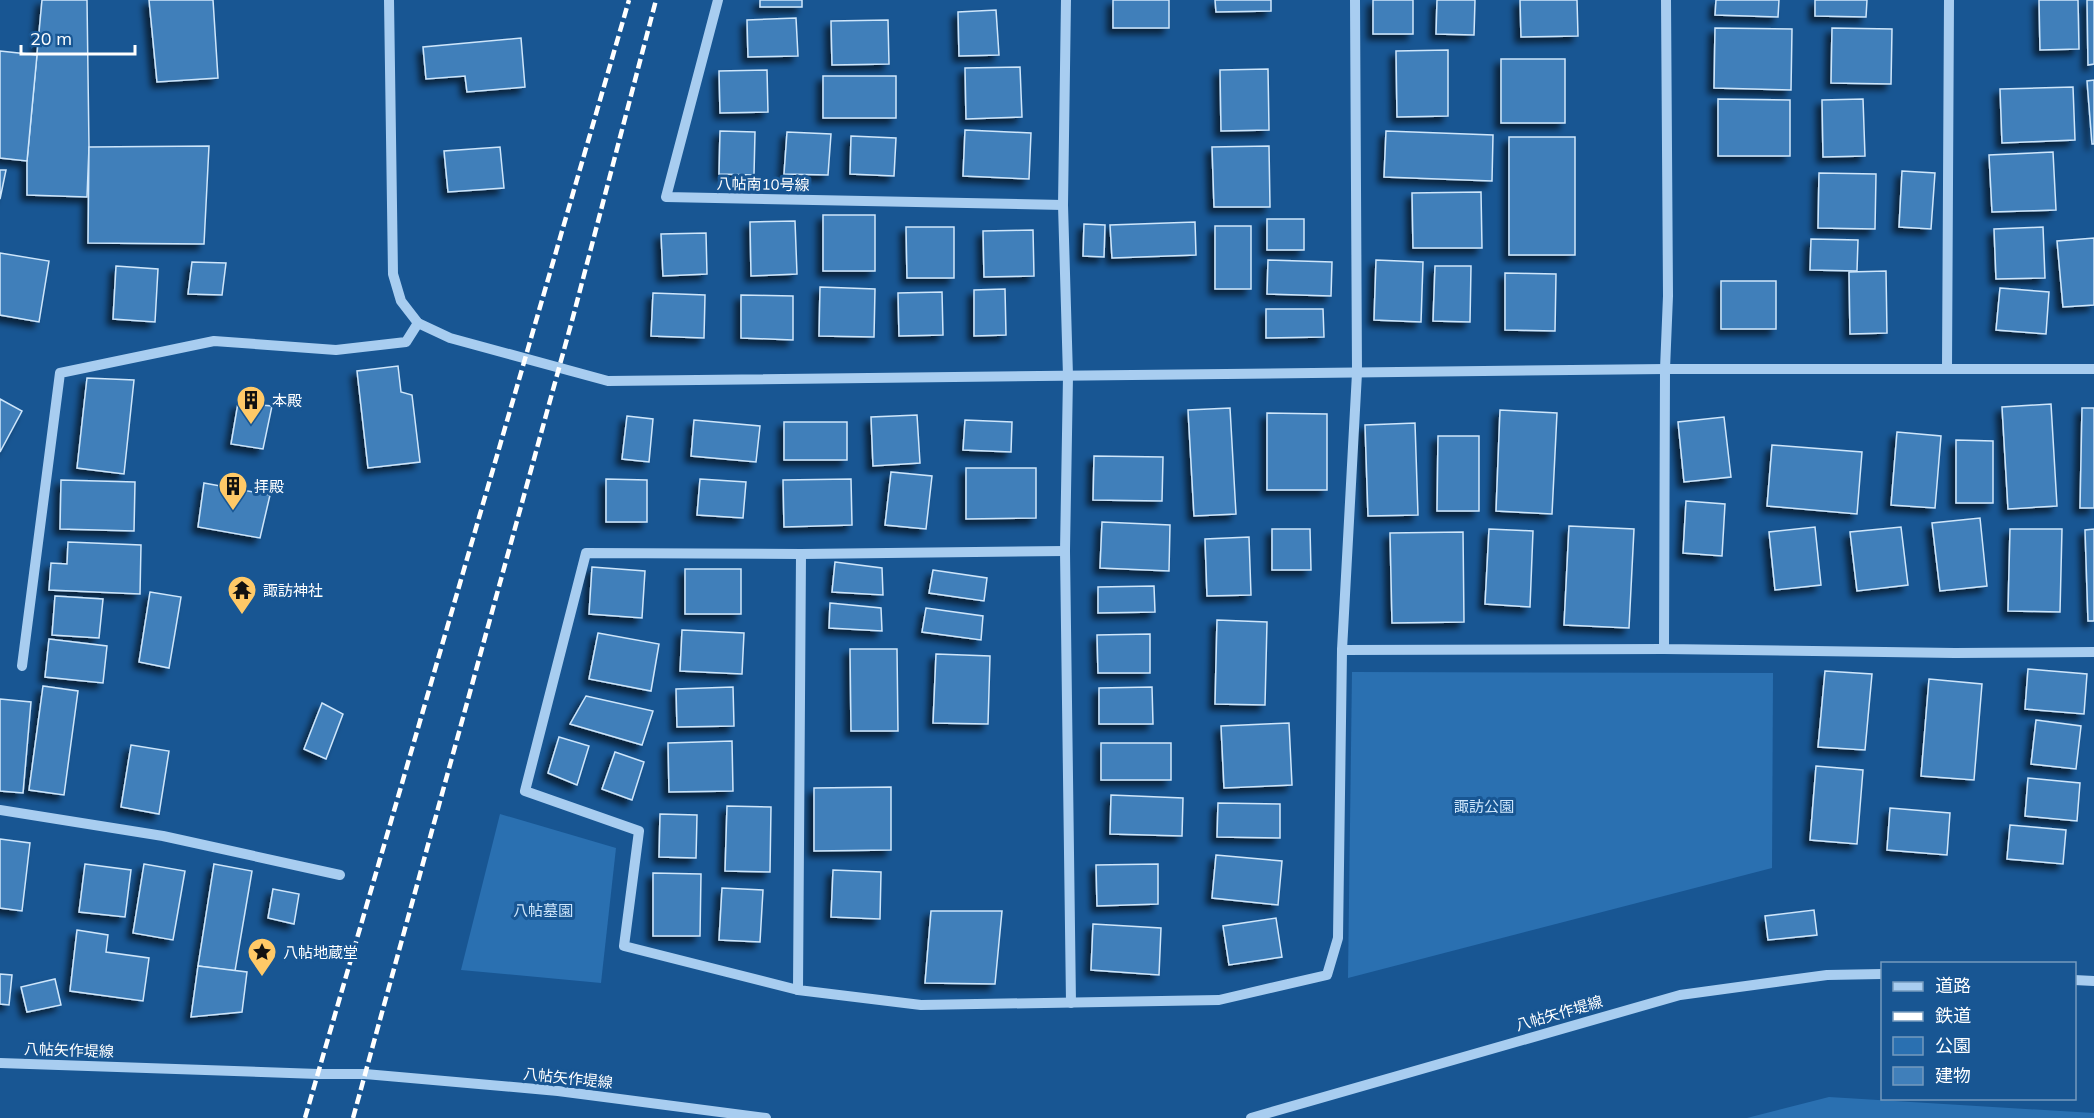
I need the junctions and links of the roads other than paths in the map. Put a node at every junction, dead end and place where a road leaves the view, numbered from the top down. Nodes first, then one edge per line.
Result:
1 (389, 0) edge
2 (718, 0) edge
3 (1065, 0) edge
4 (1355, 0) edge
5 (1666, 0) edge
6 (1950, 0) edge
7 (1063, 206) junction
8 (418, 323) junction
9 (1665, 369) junction
10 (1947, 369) junction
11 (2094, 369) edge
12 (1357, 373) junction
13 (1068, 376) junction
14 (1065, 551) junction
15 (801, 554) junction
16 (1664, 649) junction
17 (1342, 650) junction
18 (2094, 652) edge
19 (22, 666) dead end
20 (0, 810) edge
21 (340, 875) dead end
22 (1881, 974) edge
23 (2076, 980) edge
24 (2094, 981) edge
25 (798, 990) junction
26 (1071, 1003) junction
27 (0, 1063) edge
28 (766, 1118) edge
29 (1251, 1118) edge

1 - 8 street
2 - 7 street, 八帖南10号線
3 - 7 street
4 - 12 street
5 - 9 street
6 - 10 street
7 - 13 street
8 - 13 street
8 - 19 street
9 - 10 street
9 - 12 street
9 - 16 street
10 - 11 street
12 - 13 street
12 - 17 street
13 - 14 street
14 - 15 street
14 - 26 street
15 - 25 street
15 - 25 street
16 - 17 street
16 - 18 street
17 - 26 street
20 - 21 street
22 - 29 street, 八帖矢作堤線
23 - 24 street
25 - 26 street
27 - 28 street, 八帖矢作堤線

